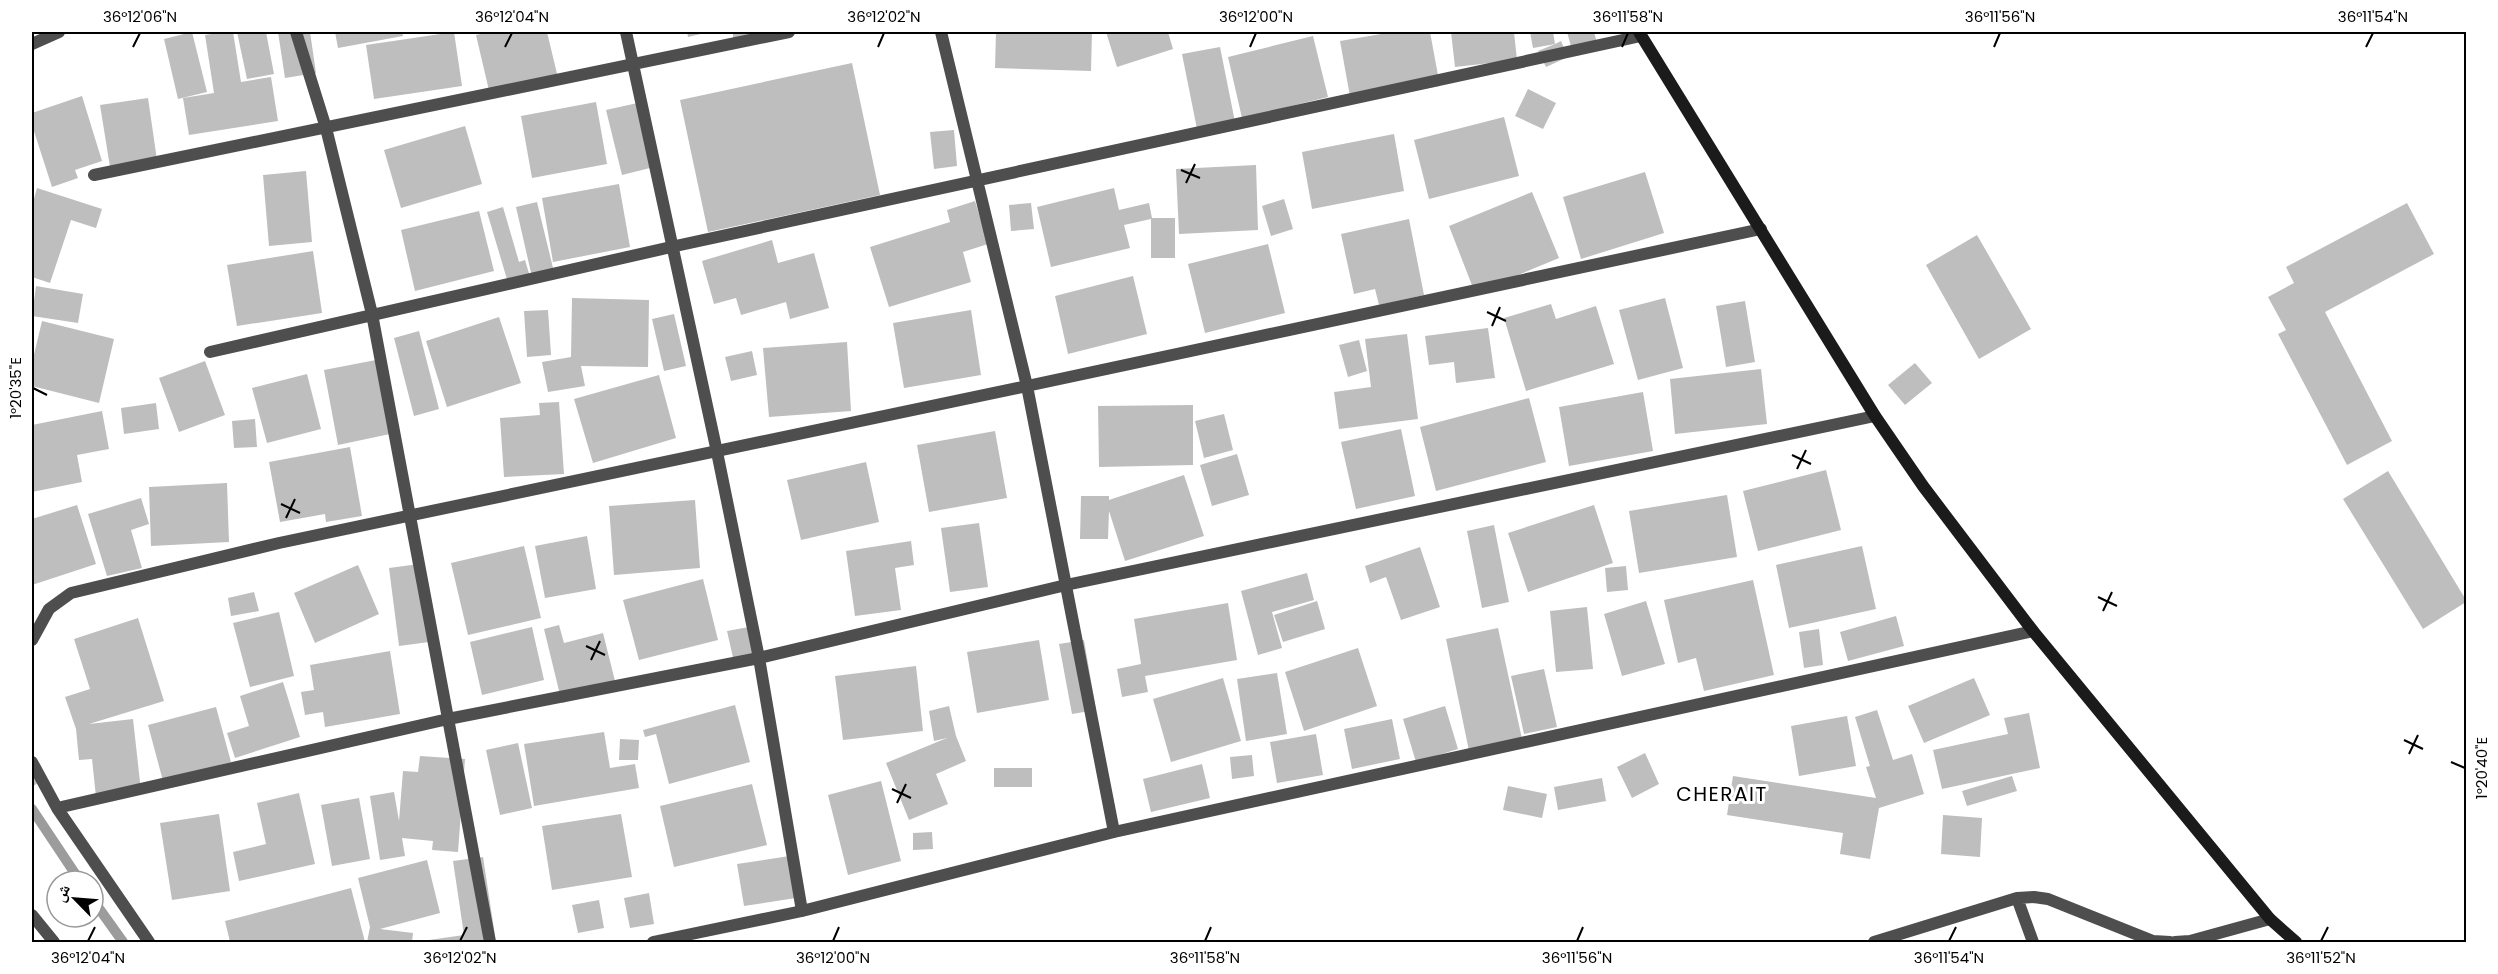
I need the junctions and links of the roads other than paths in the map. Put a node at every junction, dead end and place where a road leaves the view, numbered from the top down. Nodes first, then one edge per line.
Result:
1 (59, 32) edge
2 (296, 32) edge
3 (626, 32) edge
4 (789, 32) edge
5 (941, 32) edge
6 (1640, 34) edge
7 (32, 44) edge
8 (633, 62) junction
9 (326, 128) junction
10 (94, 175) dead end
11 (977, 181) junction
12 (1761, 229) junction
13 (671, 247) junction
14 (372, 314) junction
15 (210, 352) dead end
16 (1027, 386) junction
17 (1875, 416) junction
18 (717, 452) junction
19 (410, 517) junction
20 (1066, 585) junction
21 (2033, 631) junction
22 (32, 640) edge
23 (759, 658) junction
24 (448, 718) junction
25 (32, 762) edge
26 (57, 808) junction
27 (1114, 832) junction
28 (2017, 898) junction
29 (802, 911) junction
30 (32, 915) edge
31 (2270, 920) junction
32 (54, 942) edge
33 (149, 942) edge
34 (490, 942) edge
35 (653, 942) edge
36 (1874, 942) edge
37 (2033, 942) edge
38 (2170, 942) edge
39 (2175, 942) edge
40 (2296, 942) edge

1 - 7 street
2 - 9 street
3 - 8 street
4 - 8 street
5 - 11 street
6 - 11 street
6 - 12 main road
8 - 9 street
8 - 13 street
9 - 10 street
9 - 14 street
11 - 13 street
11 - 16 street
12 - 16 street
12 - 17 main road
13 - 14 street
13 - 18 street
14 - 15 street
14 - 19 street
16 - 18 street
16 - 20 street
17 - 20 street
17 - 21 main road
18 - 19 street
18 - 23 street
19 - 22 street
19 - 24 street
20 - 23 street
20 - 27 street
21 - 27 street
21 - 31 main road
23 - 24 street
23 - 29 street
24 - 26 street
24 - 34 street
25 - 26 street
26 - 33 street
27 - 29 street
28 - 36 street
28 - 37 street
28 - 38 street
29 - 35 street
30 - 32 street
31 - 39 street
31 - 40 main road

